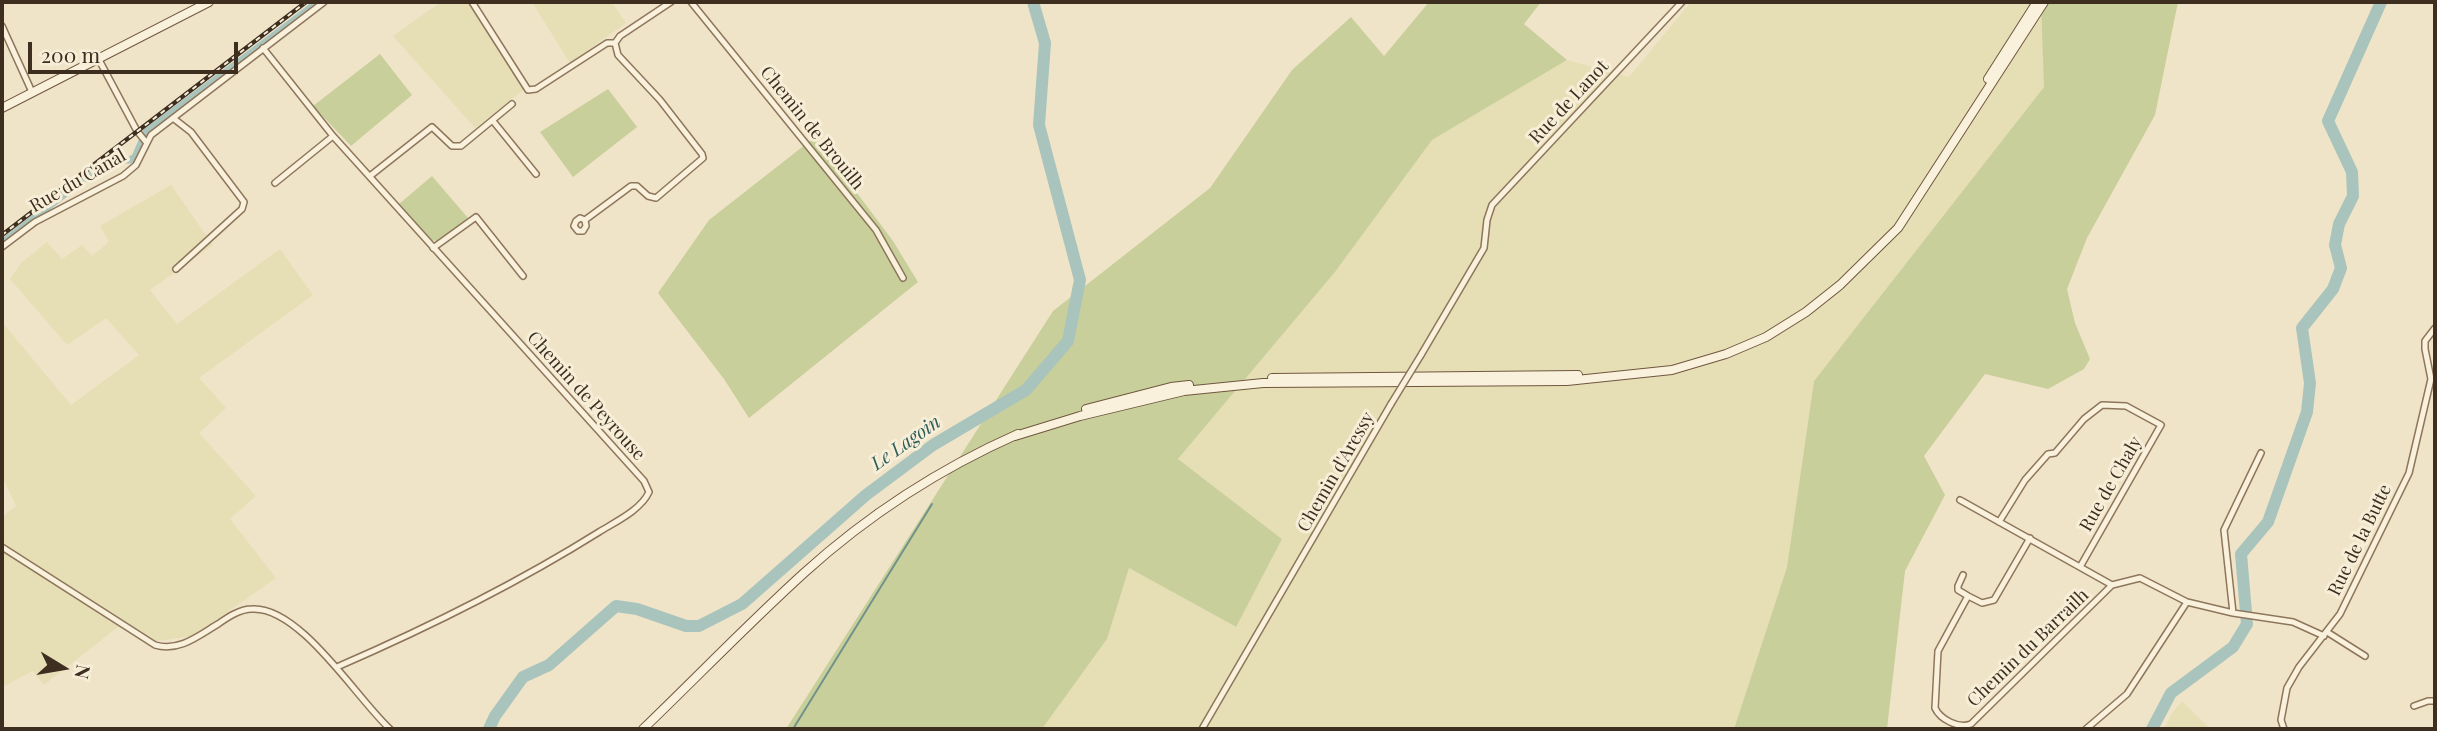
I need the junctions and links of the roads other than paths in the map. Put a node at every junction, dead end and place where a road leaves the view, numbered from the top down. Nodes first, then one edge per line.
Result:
1 (209, 2) edge
2 (324, 2) edge
3 (472, 2) edge
4 (671, 2) edge
5 (691, 2) edge
6 (1682, 2) edge
7 (2037, 2) edge
8 (2044, 2) edge
9 (2, 26) edge
10 (615, 43) junction
11 (263, 48) junction
12 (99, 58) junction
13 (32, 92) junction
14 (512, 104) dead end
15 (2, 108) edge
16 (173, 118) junction
17 (493, 121) junction
18 (333, 136) junction
19 (144, 140) junction
20 (536, 174) dead end
21 (370, 176) junction
22 (275, 183) dead end
23 (585, 220) dead end
24 (1486, 226) joint
25 (2, 247) edge
26 (433, 248) junction
27 (1872, 255) junction
28 (176, 269) dead end
29 (523, 276) dead end
30 (903, 278) dead end
31 (2435, 328) edge
32 (2426, 341) junction
33 (2435, 345) edge
34 (2261, 453) dead end
35 (1960, 500) dead end
36 (1999, 522) junction
37 (2030, 538) junction
38 (2, 547) edge
39 (2080, 567) junction
40 (1963, 575) dead end
41 (2112, 585) junction
42 (1968, 596) junction
43 (2187, 602) junction
44 (2235, 613) junction
45 (2325, 634) junction
46 (2365, 656) dead end
47 (337, 667) junction
48 (2435, 701) edge
49 (2414, 706) dead end
50 (390, 729) edge
51 (643, 729) edge
52 (1202, 729) edge
53 (2086, 729) edge
54 (2284, 729) edge

1 - 12 main road
2 - 11 street, Rue du Canal
3 - 10 street
4 - 10 street
5 - 30 street, Chemin de Brouilh
6 - 24 street, Rue de Lanot
7 - 27 main road
8 - 27 main road
9 - 13 street
10 - 23 street
11 - 16 street, Rue du Canal
11 - 18 street, Chemin de Peyrouse
12 - 13 main road
12 - 19 street
13 - 15 main road
14 - 17 street
16 - 19 street, Rue du Canal
16 - 28 street
17 - 20 street
17 - 21 street
18 - 21 street, Chemin de Peyrouse
18 - 22 street
19 - 25 street, Rue du Canal
21 - 26 street, Chemin de Peyrouse
24 - 52 street, Chemin d'Aressy, bridge
26 - 29 street
26 - 47 street, Chemin de Peyrouse
27 - 51 main road
31 - 32 street
32 - 33 street
32 - 45 street, Rue de la Butte
34 - 44 street
35 - 36 street
36 - 37 street
36 - 39 street, Rue de Chaly
37 - 39 street
37 - 42 street
38 - 47 street
39 - 41 street
40 - 42 street
41 - 42 street, Chemin du Barrailh
41 - 43 street
43 - 44 street
43 - 53 street
44 - 45 street
45 - 46 street
45 - 54 street, Rue de la Butte
47 - 50 street
48 - 49 street

